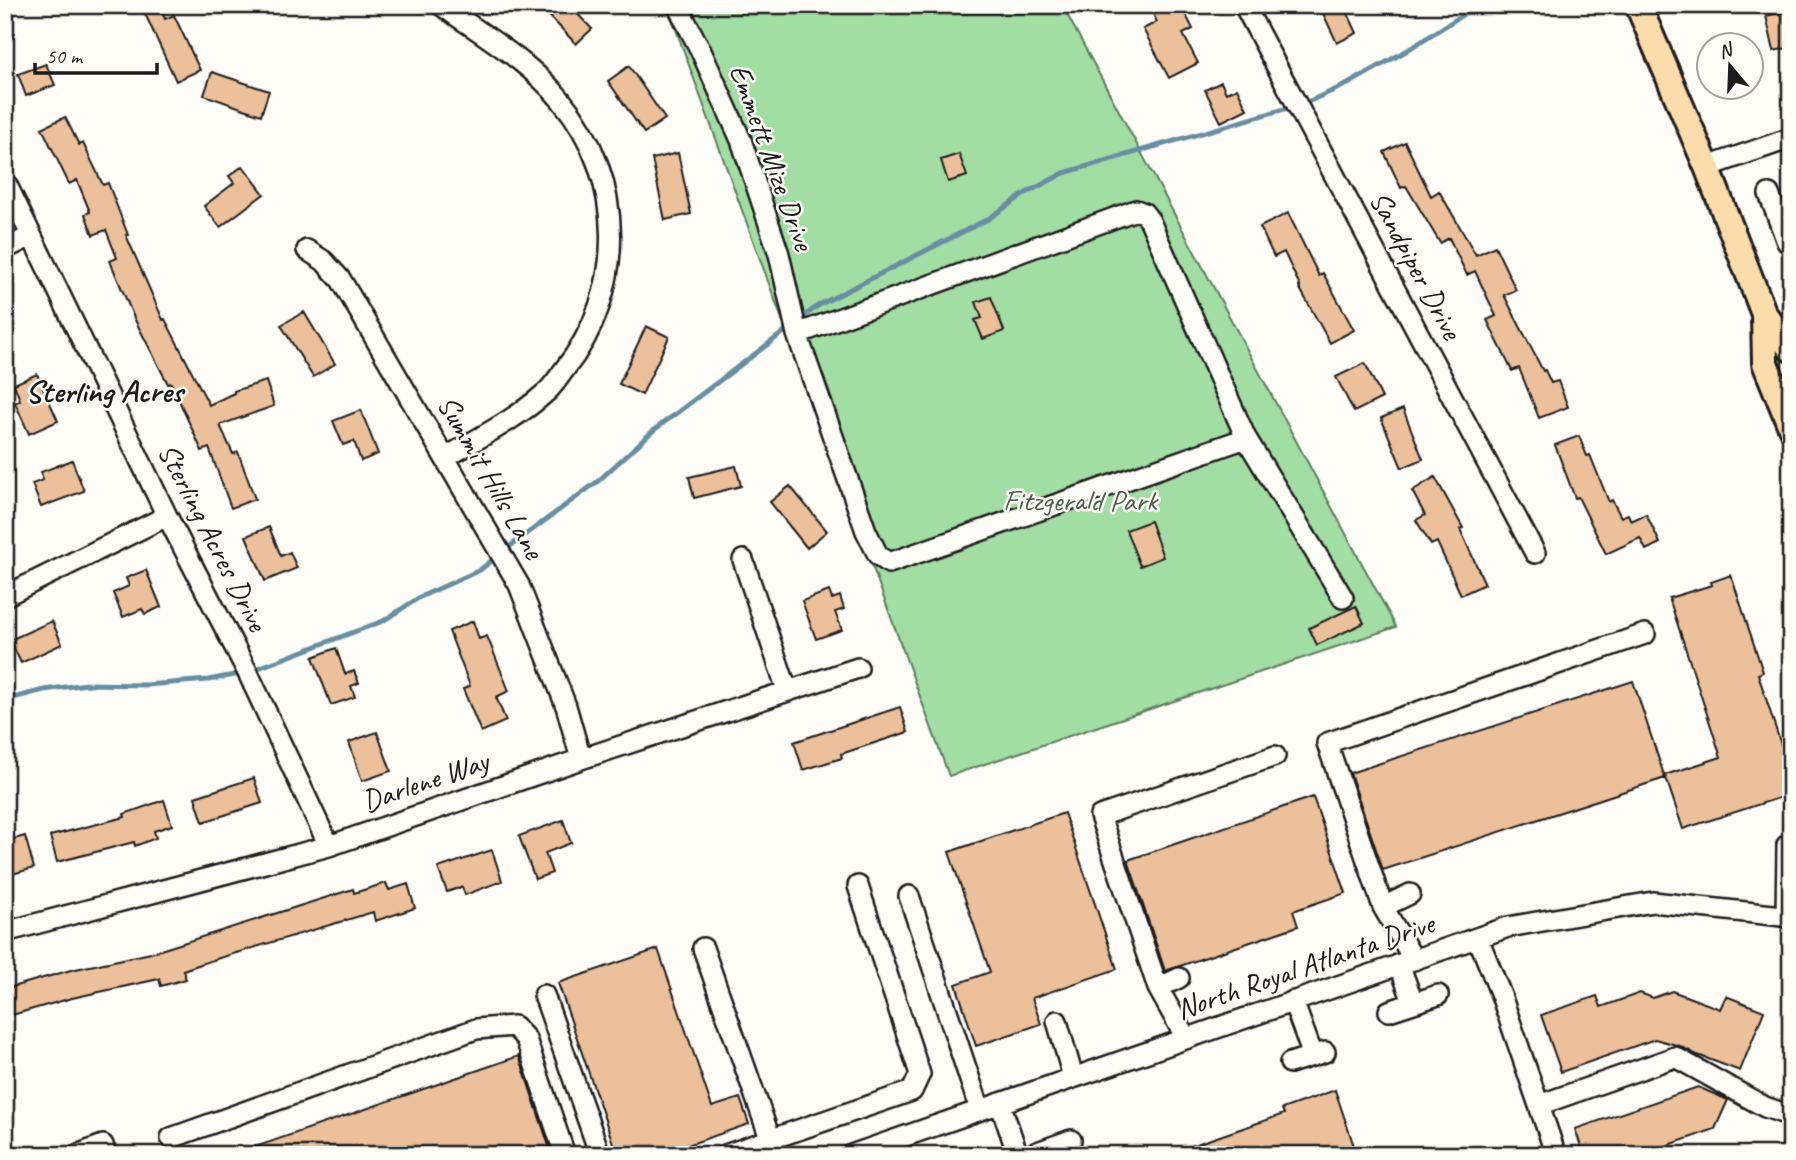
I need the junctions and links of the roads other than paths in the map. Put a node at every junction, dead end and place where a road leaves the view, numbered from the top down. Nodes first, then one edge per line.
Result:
1 (440, 5) edge
2 (677, 5) edge
3 (1244, 5) edge
4 (1638, 5) edge
5 (1791, 138) edge
6 (1707, 167) junction
7 (5, 181) edge
8 (1769, 194) dead end
9 (31, 236) junction
10 (1787, 242) dead end
11 (5, 249) edge
12 (307, 250) dead end
13 (1764, 314) junction
14 (797, 334) junction
15 (1791, 349) edge
16 (1791, 427) edge
17 (1246, 438) junction
18 (446, 457) junction
19 (167, 516) junction
20 (1535, 553) dead end
21 (743, 560) dead end
22 (5, 596) edge
23 (1343, 598) dead end
24 (1645, 634) dead end
25 (859, 668) dead end
26 (787, 690) junction
27 (1275, 756) dead end
28 (581, 759) junction
29 (1787, 845) dead end
30 (329, 846) junction
31 (858, 886) dead end
32 (1409, 894) dead end
33 (909, 896) dead end
34 (1383, 907) junction
35 (1788, 917) edge
36 (5, 932) edge
37 (1478, 938) junction
38 (703, 948) dead end
39 (1407, 962) junction
40 (1179, 978) dead end
41 (1158, 988) junction
42 (544, 995) dead end
43 (1438, 995) dead end
44 (1293, 1001) junction
45 (1413, 1002) junction
46 (1389, 1011) dead end
47 (1058, 1021) dead end
48 (1186, 1038) junction
49 (1290, 1063) dead end
50 (1073, 1077) junction
51 (1000, 1103) junction
52 (1539, 1105) junction
53 (980, 1110) junction
54 (1791, 1116) edge
55 (171, 1138) dead end
56 (1071, 1140) dead end
57 (773, 1147) edge
58 (77, 1155) edge
59 (106, 1155) edge
60 (565, 1155) edge
61 (600, 1155) edge
62 (725, 1155) edge
63 (851, 1155) edge
64 (1018, 1155) edge
65 (1029, 1155) edge
66 (1556, 1155) edge

1 - 18 street
2 - 14 street, Emmett Mize Drive
3 - 20 street, Sandpiper Drive
4 - 6 main road
5 - 6 street
6 - 13 main road
7 - 9 street, Sterling Acres Drive
8 - 10 street
9 - 11 street
9 - 19 street, Sterling Acres Drive
12 - 18 street, Summit Hills Lane
13 - 15 main road
13 - 16 main road
14 - 17 street
14 - 17 street, Emmett Mize Drive
17 - 23 street
18 - 28 street, Summit Hills Lane
19 - 22 street
19 - 30 street, Sterling Acres Drive
21 - 26 street
24 - 34 street
25 - 26 street, Darlene Way
26 - 28 street, Darlene Way
27 - 41 street
28 - 30 street, Darlene Way
29 - 35 street
30 - 36 street, Darlene Way
31 - 57 street
32 - 34 street
33 - 53 street
34 - 39 street
35 - 37 street, North Royal Atlanta Drive
37 - 39 street, North Royal Atlanta Drive
37 - 52 street
38 - 57 street
39 - 44 street, North Royal Atlanta Drive
39 - 45 street
40 - 41 street
41 - 48 street
42 - 61 street
43 - 45 street
44 - 48 street, North Royal Atlanta Drive
44 - 49 street
45 - 46 street
47 - 50 street
48 - 50 street, North Royal Atlanta Drive
50 - 51 street, North Royal Atlanta Drive
51 - 53 street, North Royal Atlanta Drive
51 - 64 street
52 - 54 street
52 - 66 street
53 - 63 street, North Royal Atlanta Drive
55 - 60 street
56 - 65 street
57 - 62 street
58 - 59 street

